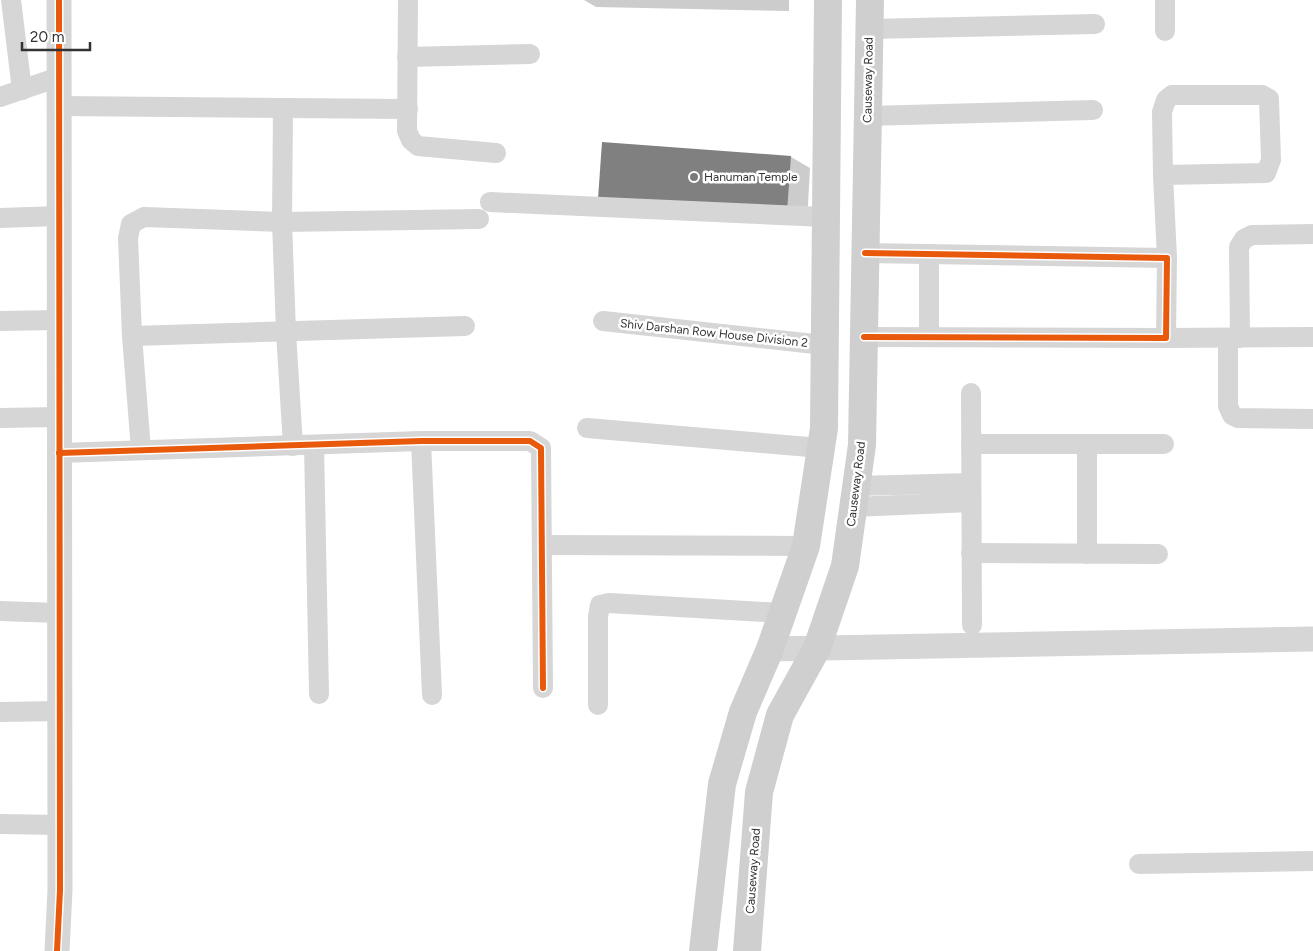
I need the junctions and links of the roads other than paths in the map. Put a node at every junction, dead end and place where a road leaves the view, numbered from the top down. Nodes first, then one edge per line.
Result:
1 (11, 0) edge
2 (59, 0) edge
3 (408, 0) edge
4 (828, 0) edge
5 (870, 0) edge
6 (1165, 0) edge
7 (1095, 24) dead end
8 (869, 30) junction
9 (1165, 31) dead end
10 (530, 54) dead end
11 (408, 57) junction
12 (59, 77) junction
13 (22, 90) junction
14 (0, 96) edge
15 (59, 106) junction
16 (283, 109) junction
17 (408, 109) junction
18 (1093, 110) dead end
19 (868, 116) junction
20 (496, 153) dead end
21 (1163, 175) junction
22 (490, 202) dead end
23 (59, 216) junction
24 (826, 217) junction
25 (0, 218) edge
26 (479, 219) dead end
27 (282, 222) junction
28 (1313, 234) edge
29 (865, 253) junction
30 (929, 254) junction
31 (1167, 258) junction
32 (59, 320) junction
33 (0, 321) edge
34 (603, 321) dead end
35 (466, 326) dead end
36 (286, 332) junction
37 (132, 336) junction
38 (864, 337) junction
39 (929, 337) junction
40 (1166, 338) junction
41 (1234, 338) junction
42 (1313, 338) edge
43 (824, 345) junction
44 (971, 393) dead end
45 (59, 417) junction
46 (0, 418) edge
47 (1313, 418) edge
48 (587, 428) dead end
49 (421, 441) junction
50 (971, 444) junction
51 (1087, 444) junction
52 (1164, 444) dead end
53 (314, 445) junction
54 (293, 446) junction
55 (821, 448) junction
56 (142, 450) junction
57 (60, 453) junction
58 (971, 492) junction
59 (854, 496) junction
60 (542, 545) junction
61 (806, 546) junction
62 (972, 553) junction
63 (1087, 554) junction
64 (1158, 554) dead end
65 (0, 612) edge
66 (59, 612) junction
67 (783, 613) junction
68 (972, 625) dead end
69 (1313, 639) edge
70 (817, 648) junction
71 (770, 649) junction
72 (543, 688) dead end
73 (319, 694) dead end
74 (432, 695) dead end
75 (598, 705) dead end
76 (60, 711) junction
77 (0, 712) edge
78 (0, 824) edge
79 (60, 825) junction
80 (1313, 861) edge
81 (1139, 864) dead end
82 (57, 951) edge
83 (703, 951) edge
84 (747, 951) edge

1 - 13 street
2 - 12 street
3 - 11 street
4 - 24 main road
5 - 8 main road, Causeway Road
6 - 9 street
7 - 8 street
8 - 19 main road, Causeway Road
10 - 11 street
11 - 17 street
12 - 13 street
12 - 15 street
13 - 14 street
15 - 16 street
15 - 23 street
16 - 17 street
16 - 27 street
17 - 20 street
18 - 19 street
19 - 29 main road, Causeway Road
21 - 21 street
21 - 31 street
22 - 24 street
23 - 25 street
23 - 32 street
24 - 43 main road
26 - 27 street
27 - 36 street
27 - 37 street
28 - 41 street
29 - 30 street
29 - 38 main road, Causeway Road
30 - 31 street
30 - 39 street
31 - 40 street
32 - 33 street
32 - 45 street
34 - 43 street, Shiv Darshan Row House Division 2
35 - 36 street
36 - 37 street
36 - 54 street
37 - 56 street
38 - 39 street
38 - 59 main road, Causeway Road
39 - 40 street
40 - 41 street
41 - 42 street
41 - 47 street
43 - 55 main road
44 - 50 street
45 - 46 street
45 - 57 street
48 - 55 street
49 - 53 street
49 - 60 street
49 - 74 street
50 - 51 street
50 - 58 street
51 - 52 street
51 - 63 street
53 - 54 street
53 - 73 street
54 - 56 street
55 - 61 main road
56 - 57 street
57 - 66 street
58 - 59 street
58 - 62 street
59 - 70 main road, Causeway Road
60 - 61 street
60 - 72 street
61 - 67 main road
62 - 63 street
62 - 68 street
63 - 64 street
65 - 66 street
66 - 76 street
67 - 71 main road
67 - 75 street
69 - 70 street
70 - 71 street
70 - 84 main road, Causeway Road
71 - 83 main road
76 - 77 street
76 - 79 street
78 - 79 street
79 - 82 street
80 - 81 street

